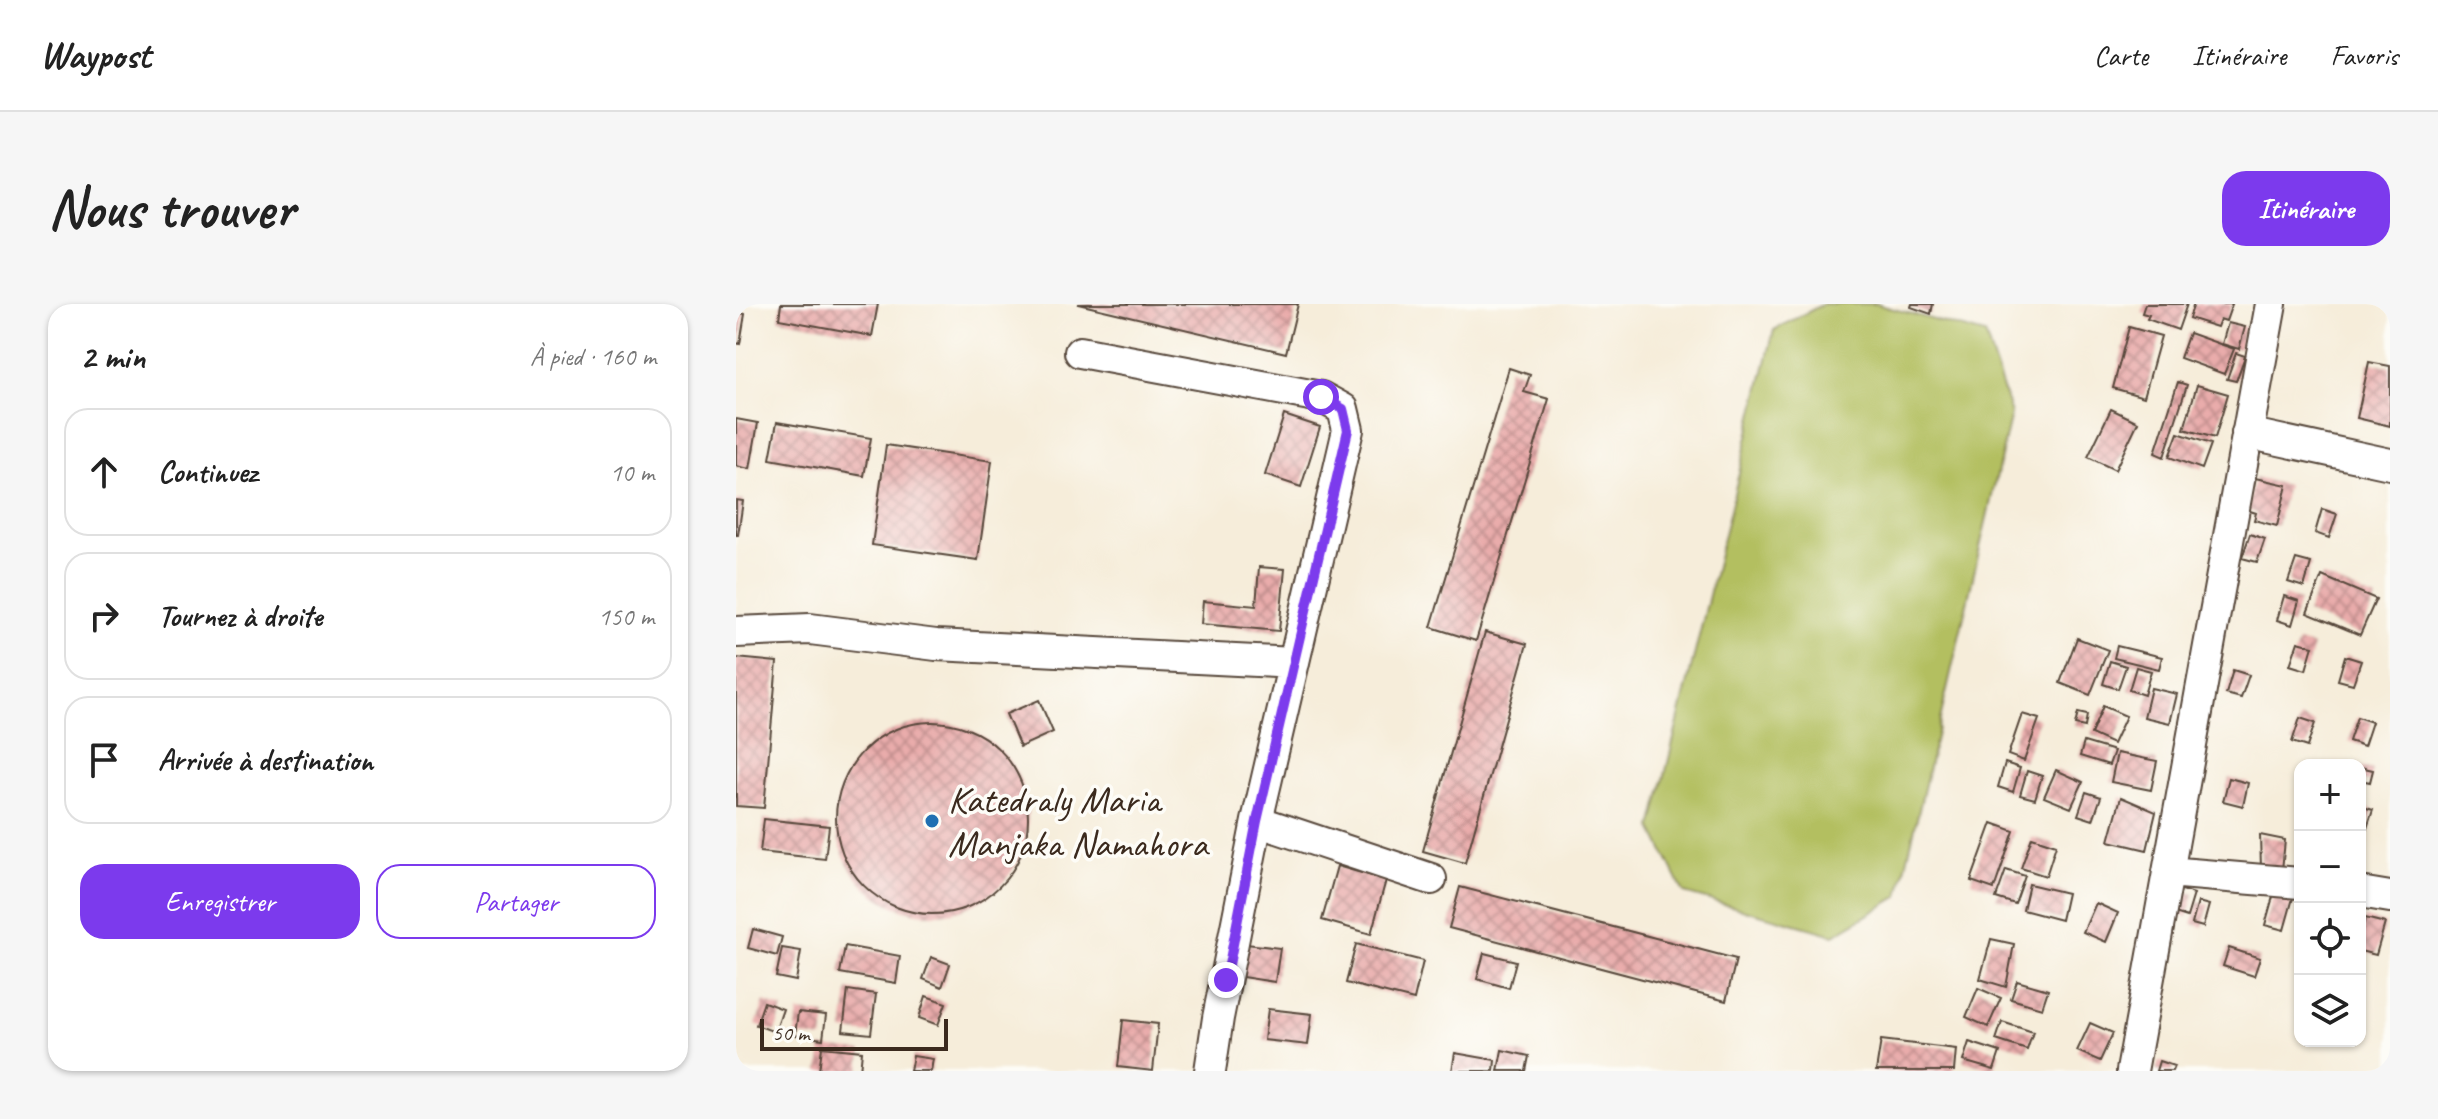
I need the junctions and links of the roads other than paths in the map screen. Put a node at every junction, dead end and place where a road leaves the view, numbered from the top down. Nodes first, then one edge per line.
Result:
1 (2271, 304) edge
2 (1080, 352) dead end
3 (2247, 433) junction
4 (2390, 464) edge
5 (736, 632) edge
6 (1294, 663) junction
7 (1257, 821) junction
8 (2168, 872) junction
9 (1431, 879) dead end
10 (2294, 882) edge
11 (2366, 893) edge
12 (2390, 897) edge
13 (1210, 1071) edge
14 (2132, 1071) edge

1 - 3 street
2 - 6 street
3 - 4 street
3 - 8 street
5 - 6 street
6 - 7 street
7 - 9 street
7 - 13 street
8 - 10 street
8 - 14 street
11 - 12 street

